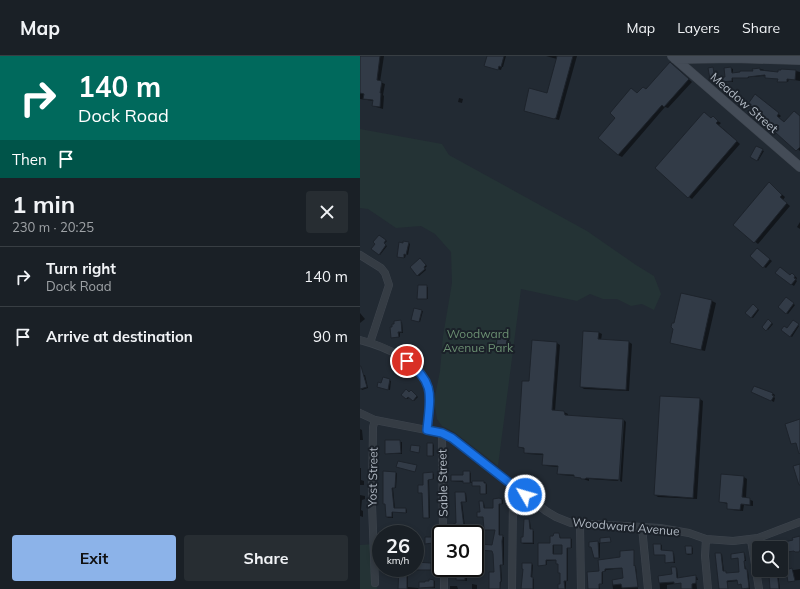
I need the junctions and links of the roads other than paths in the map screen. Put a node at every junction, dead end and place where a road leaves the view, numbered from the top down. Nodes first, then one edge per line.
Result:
1 (674, 57) edge
2 (800, 60) edge
3 (798, 162) edge
4 (360, 255) edge
5 (360, 340) edge
6 (370, 343) junction
7 (360, 413) edge
8 (375, 420) junction
9 (427, 430) junction
10 (442, 433) junction
11 (515, 487) junction
12 (800, 522) edge
13 (580, 524) junction
14 (443, 525) edge
15 (642, 527) junction
16 (706, 539) junction
17 (751, 540) junction
18 (444, 577) edge
19 (375, 583) dead end
20 (444, 589) edge
21 (512, 589) edge
22 (581, 589) edge
23 (648, 589) edge
24 (708, 589) edge
25 (759, 589) edge

1 - 2 main road
1 - 3 main road, Meadow Street
4 - 6 street
5 - 6 street
6 - 9 street
7 - 8 street, Woodward Avenue
8 - 9 street, Woodward Avenue
8 - 19 street, Yost Street
9 - 10 street, Woodward Avenue
10 - 11 street, Woodward Avenue
10 - 14 street, Sable Street
11 - 13 street, Woodward Avenue
11 - 21 street
12 - 17 street, Woodward Avenue
13 - 15 street, Woodward Avenue
13 - 22 street
15 - 16 street, Woodward Avenue
15 - 23 street
16 - 17 street, Woodward Avenue
16 - 24 street
17 - 25 street
18 - 20 street

